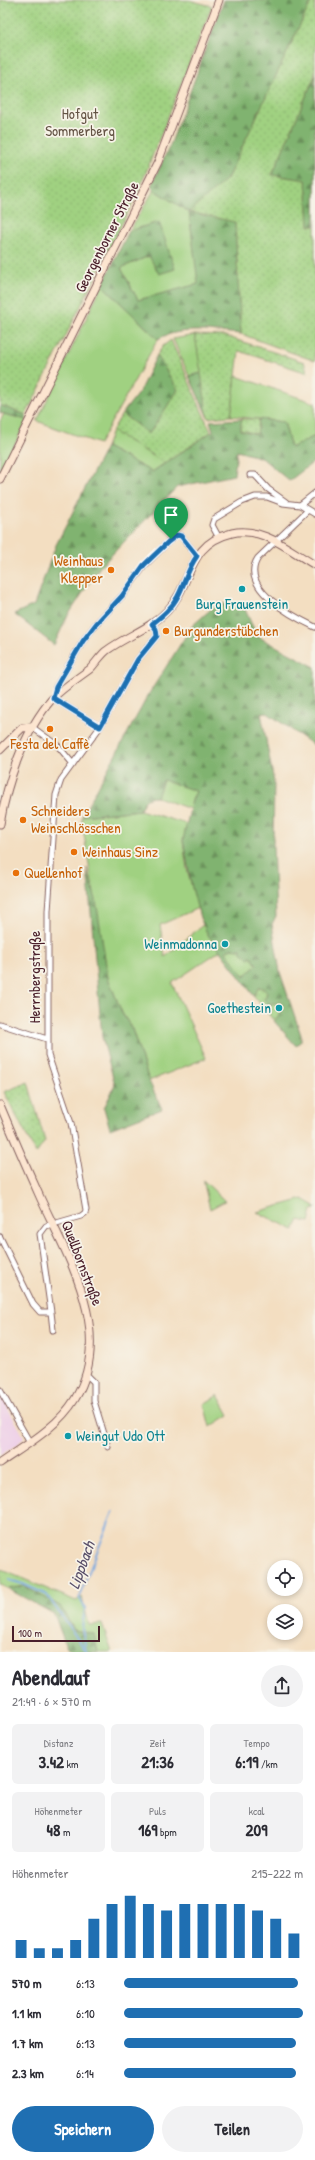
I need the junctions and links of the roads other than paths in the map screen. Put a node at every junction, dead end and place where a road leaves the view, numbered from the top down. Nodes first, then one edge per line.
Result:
1 (219, 0) edge
2 (250, 475) dead end
3 (0, 479) edge
4 (315, 493) edge
5 (288, 503) junction
6 (300, 505) junction
7 (308, 510) junction
8 (315, 514) edge
9 (219, 538) junction
10 (274, 541) junction
11 (197, 556) junction
12 (315, 565) edge
13 (152, 624) junction
14 (315, 627) edge
15 (54, 697) junction
16 (32, 727) junction
17 (100, 727) junction
18 (0, 750) edge
19 (73, 764) junction
20 (0, 824) edge
21 (0, 1024) edge
22 (47, 1039) junction
23 (0, 1105) edge
24 (53, 1223) junction
25 (0, 1237) edge
26 (51, 1312) junction
27 (53, 1330) dead end
28 (87, 1375) junction
29 (0, 1390) edge
30 (30, 1443) junction
31 (108, 1447) dead end
32 (0, 1463) edge

1 - 3 main road, Georgenborner Straße
2 - 5 street
4 - 6 street
5 - 6 street
5 - 9 street
6 - 7 street
7 - 8 street
7 - 10 street
9 - 10 main road
9 - 11 main road
10 - 12 main road
10 - 14 street
11 - 13 main road
11 - 15 street
13 - 15 main road
13 - 17 street, Herrnbergstraße
15 - 16 main road
15 - 17 street
16 - 18 main road
16 - 19 street
16 - 20 main road
17 - 19 street, Herrnbergstraße
19 - 22 street, Herrnbergstraße
21 - 22 street
22 - 24 street, Herrnbergstraße
23 - 24 main road, Quellbornstraße
24 - 26 street
24 - 28 main road, Quellbornstraße
25 - 26 street
26 - 27 street
28 - 30 main road, Quellbornstraße
28 - 31 street
29 - 30 street
30 - 32 main road, Quellbornstraße

